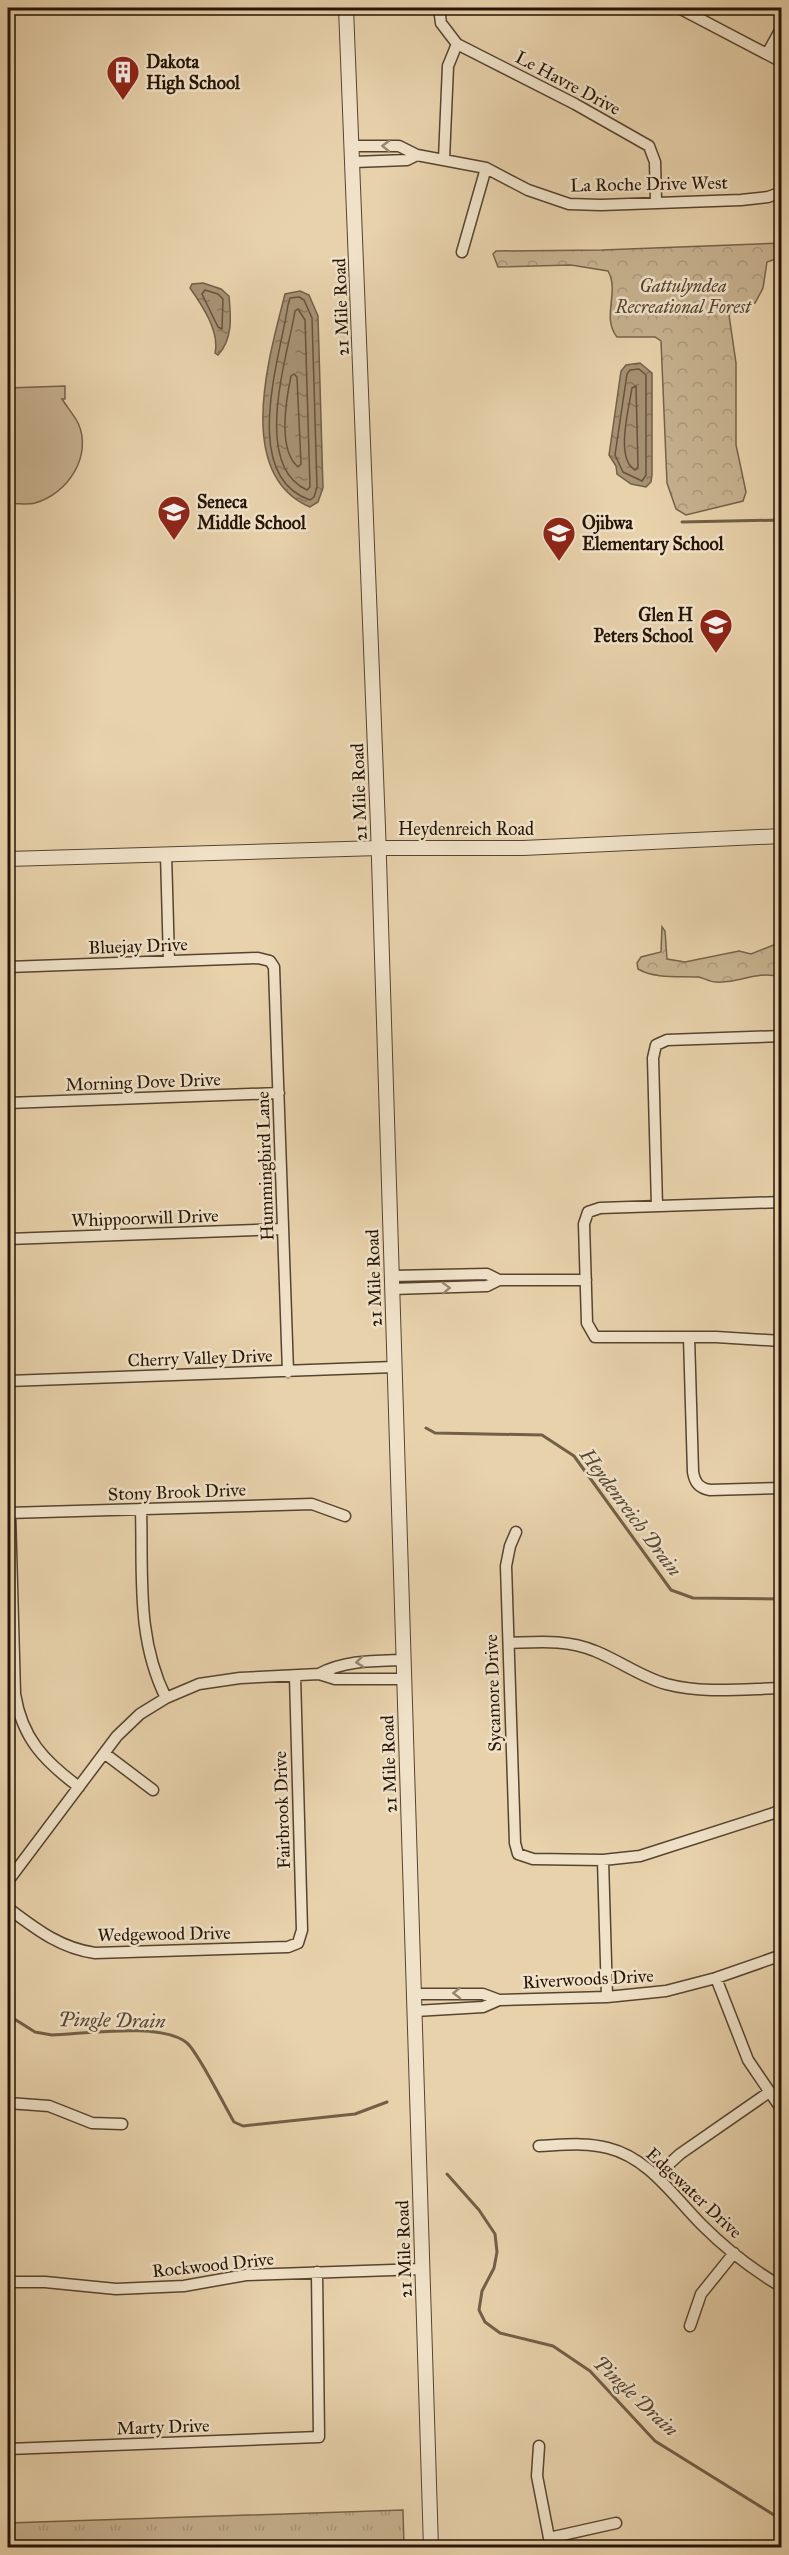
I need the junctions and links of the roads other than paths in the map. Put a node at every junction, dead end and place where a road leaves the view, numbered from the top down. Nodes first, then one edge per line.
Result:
1 (346, 8) edge
2 (439, 8) edge
3 (679, 8) edge
4 (782, 27) edge
5 (457, 44) junction
6 (767, 54) junction
7 (782, 62) edge
8 (353, 146) junction
9 (417, 155) junction
10 (444, 159) junction
11 (354, 162) junction
12 (486, 168) junction
13 (782, 192) edge
14 (656, 201) junction
15 (462, 252) dead end
16 (782, 836) edge
17 (379, 848) junction
18 (166, 854) junction
19 (8, 859) edge
20 (169, 962) junction
21 (270, 962) joint
22 (8, 967) edge
23 (782, 1036) edge
24 (279, 1093) junction
25 (8, 1103) edge
26 (782, 1202) edge
27 (657, 1206) junction
28 (283, 1229) junction
29 (8, 1239) edge
30 (586, 1280) junction
31 (392, 1283) junction
32 (689, 1336) junction
33 (782, 1341) edge
34 (394, 1367) junction
35 (288, 1372) junction
36 (8, 1381) edge
37 (782, 1488) edge
38 (141, 1509) junction
39 (9, 1513) edge
40 (345, 1516) dead end
41 (516, 1532) dead end
42 (508, 1643) junction
43 (404, 1660) junction
44 (319, 1674) junction
45 (295, 1676) junction
46 (404, 1678) junction
47 (782, 1688) edge
48 (166, 1698) junction
49 (104, 1753) junction
50 (79, 1787) junction
51 (153, 1790) dead end
52 (782, 1808) edge
53 (603, 1860) junction
54 (8, 1881) edge
55 (8, 1908) edge
56 (298, 1943) joint
57 (782, 1955) edge
58 (716, 1978) junction
59 (414, 1994) junction
60 (608, 1997) junction
61 (499, 2000) junction
62 (415, 2011) junction
63 (768, 2093) junction
64 (8, 2103) edge
65 (782, 2110) edge
66 (122, 2124) dead end
67 (540, 2146) dead end
68 (656, 2176) junction
69 (734, 2253) junction
70 (422, 2269) junction
71 (317, 2272) junction
72 (8, 2282) edge
73 (782, 2287) edge
74 (690, 2326) dead end
75 (539, 2446) dead end
76 (8, 2449) edge
77 (616, 2523) dead end
78 (550, 2543) edge
79 (431, 2547) edge

1 - 8 street, 21 Mile Road
2 - 5 street, Le Havre Drive
3 - 6 street
4 - 6 street
5 - 10 street
5 - 14 street, Le Havre Drive
6 - 7 street
9 -> 8 street, La Roche Drive West
8 - 11 street, 21 Mile Road
9 - 10 street, La Roche Drive West
9 - 11 street, La Roche Drive West
10 - 12 street, La Roche Drive West
11 - 17 street, 21 Mile Road
12 - 14 street, La Roche Drive West
12 - 15 street
13 - 14 street, La Roche Drive West
16 - 17 street, Heydenreich Road
17 - 18 street, Heydenreich Road
17 - 31 street, 21 Mile Road
18 - 19 street, Heydenreich Road
18 - 20 street
20 - 21 street, Bluejay Drive
20 - 22 street, Bluejay Drive
21 - 24 street, Hummingbird Lane
23 - 27 street
24 - 25 street, Morning Dove Drive
24 - 28 street, Hummingbird Lane
26 - 27 street
27 - 30 street
28 - 29 street, Whippoorwill Drive
28 - 35 street, Hummingbird Lane
30 - 31 street
30 - 32 street
31 - 34 street, 21 Mile Road
32 - 33 street
32 - 37 street
34 - 35 street, Cherry Valley Drive
34 - 43 street, 21 Mile Road
35 - 36 street, Cherry Valley Drive
38 - 39 street, Stony Brook Drive
38 - 40 street, Stony Brook Drive
38 - 48 street
39 - 50 street
41 - 42 street, Sycamore Drive
42 - 47 street
42 - 53 street, Sycamore Drive
43 -> 44 street
43 - 46 street, 21 Mile Road
44 - 45 street
44 - 46 street
45 - 48 street
45 - 56 street, Fairbrook Drive
46 - 59 street, 21 Mile Road
48 - 49 street
49 - 50 street
49 - 51 street
50 - 54 street
52 - 53 street
53 - 60 street
55 - 56 street, Wedgewood Drive
57 - 58 street, Riverwoods Drive
58 - 60 street, Riverwoods Drive
58 - 63 street
61 -> 59 street, Riverwoods Drive
59 - 62 street, 21 Mile Road
60 - 61 street, Riverwoods Drive
61 - 62 street, Riverwoods Drive
62 - 70 street, 21 Mile Road
63 - 65 street
63 - 68 street
64 - 66 street
67 - 68 street, Edgewater Drive
68 - 69 street, Edgewater Drive
69 - 73 street, Edgewater Drive
69 - 74 street
70 - 71 street, Rockwood Drive
70 - 79 street, 21 Mile Road
71 - 72 street, Rockwood Drive
71 - 76 street, Marty Drive
75 - 78 street
77 - 78 street

